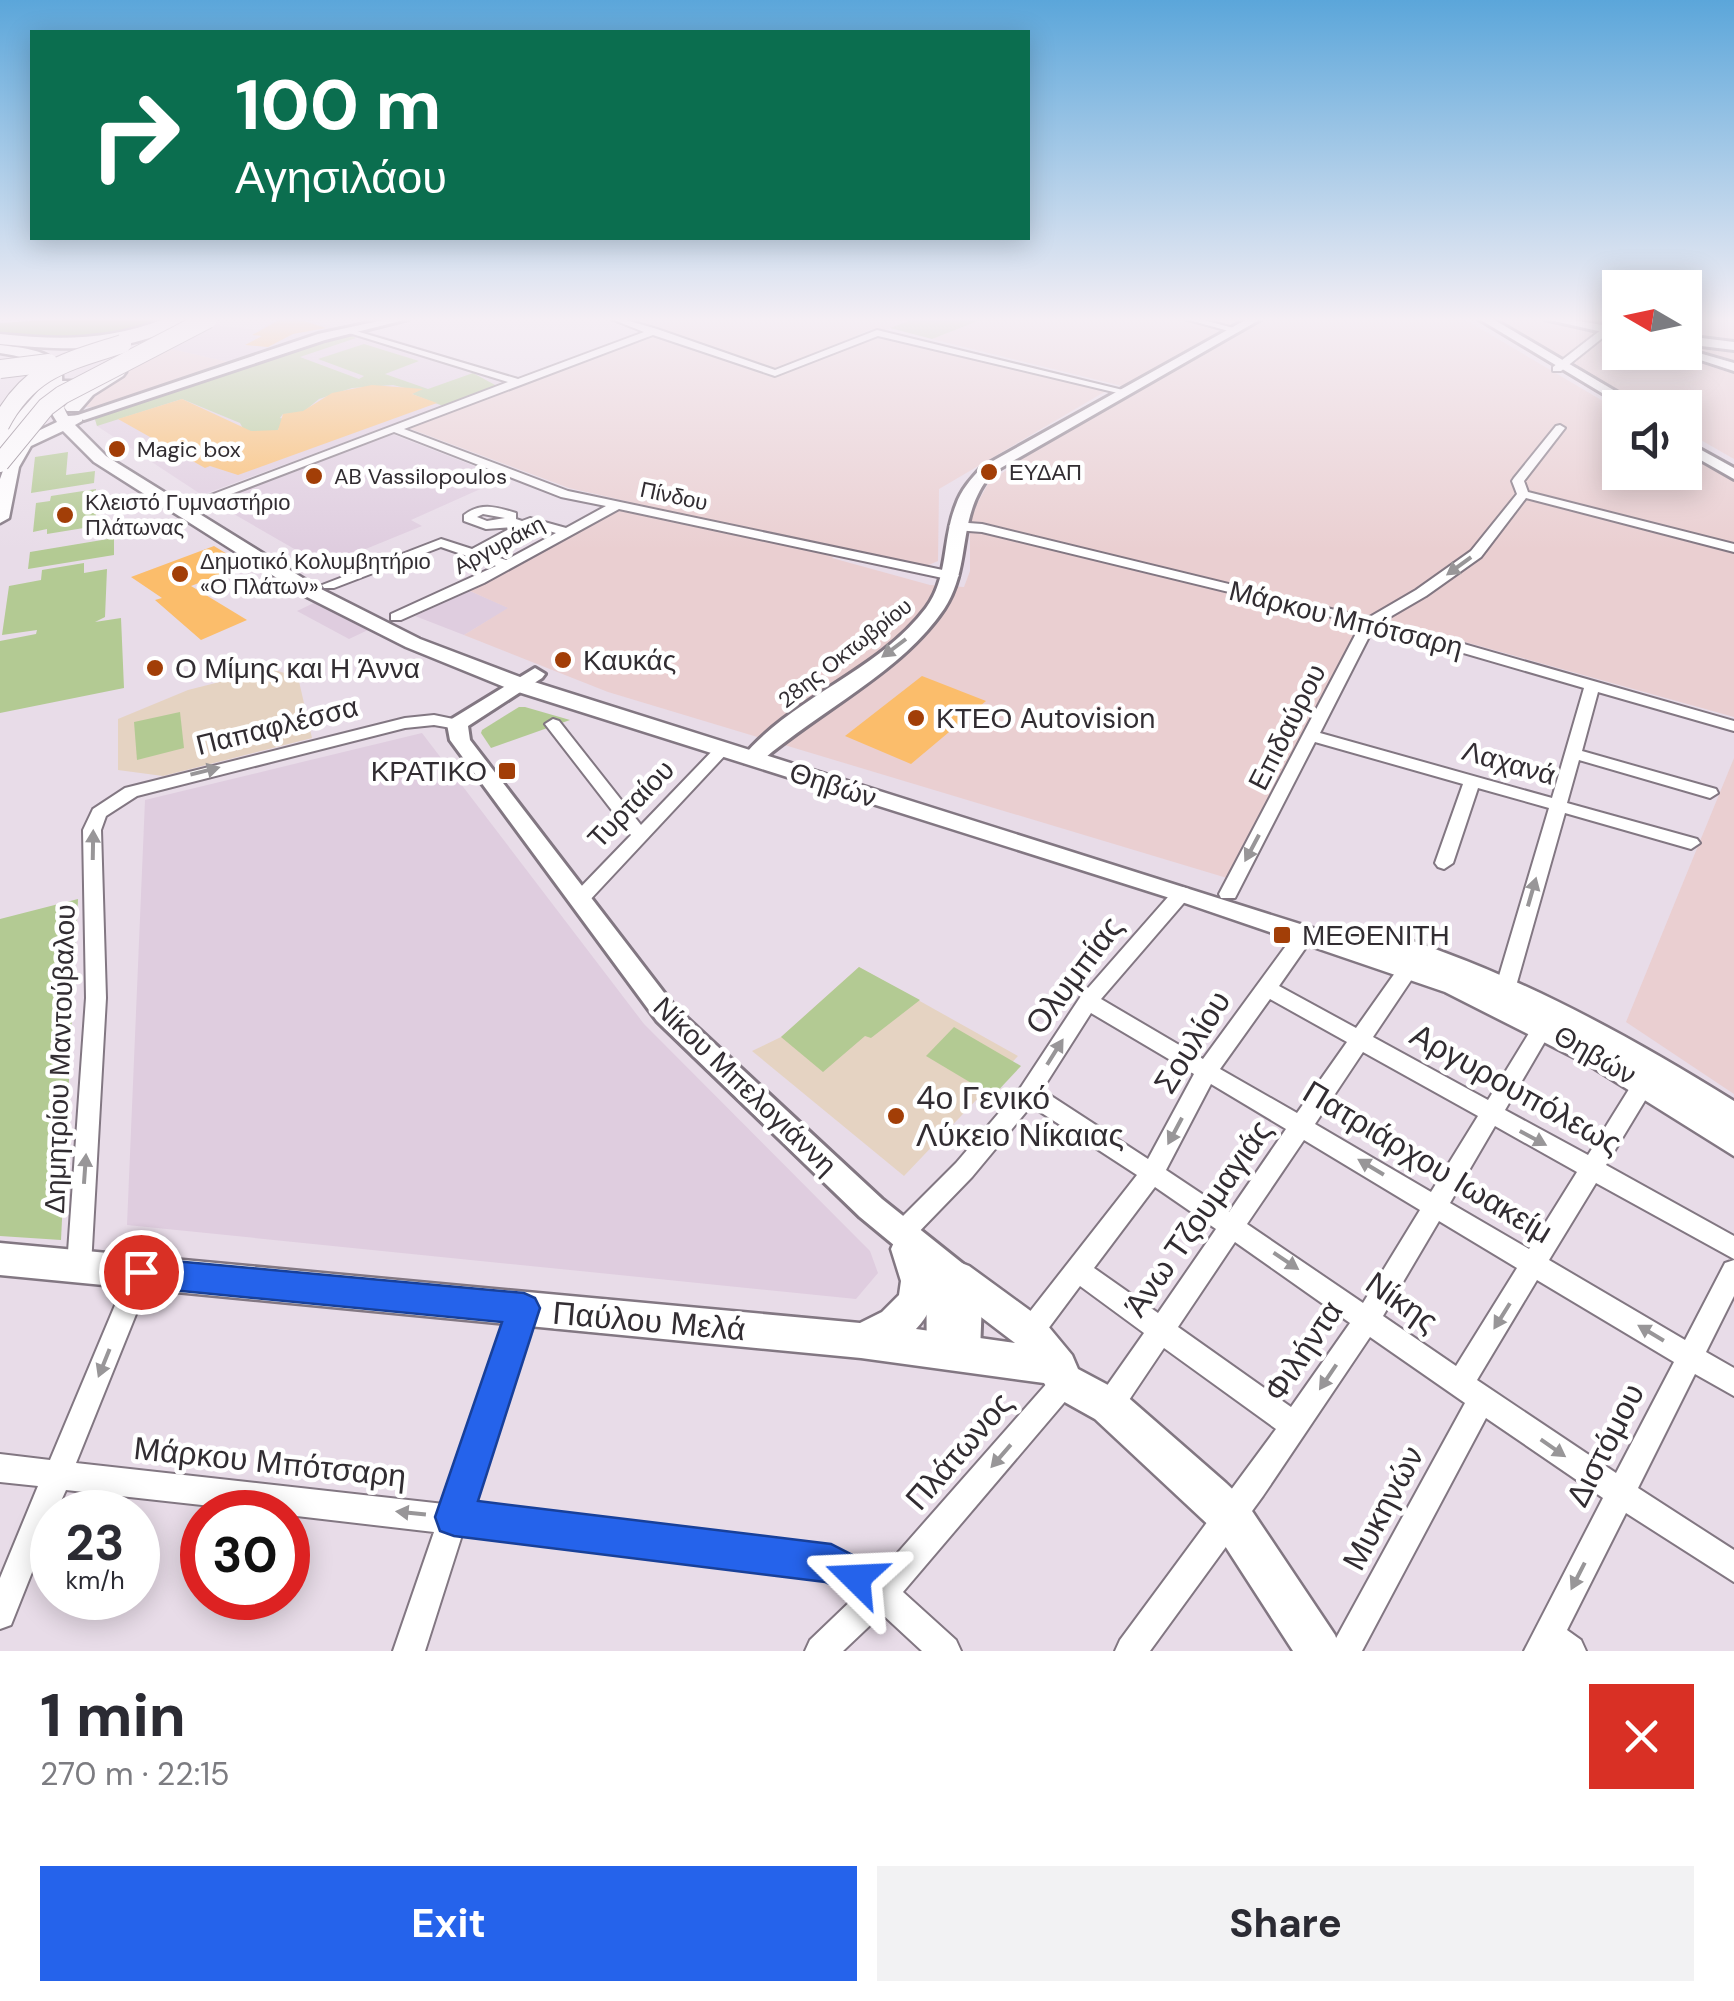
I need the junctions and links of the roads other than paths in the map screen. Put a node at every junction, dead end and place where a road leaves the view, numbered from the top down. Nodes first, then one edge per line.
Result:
1 (14, 396) edge
2 (51, 396) edge
3 (57, 396) edge
4 (63, 396) edge
5 (87, 396) edge
6 (136, 396) edge
7 (481, 396) edge
8 (1113, 396) edge
9 (46, 407) junction
10 (72, 416) junction
11 (0, 425) edge
12 (1560, 428) dead end
13 (395, 429) junction
14 (78, 440) junction
15 (25, 442) junction
16 (0, 445) edge
17 (1702, 445) edge
18 (0, 455) edge
19 (1702, 455) edge
20 (0, 463) edge
21 (1734, 463) edge
22 (1734, 474) edge
23 (1522, 494) junction
24 (618, 505) junction
25 (188, 506) junction
26 (0, 518) edge
27 (955, 526) junction
28 (566, 532) junction
29 (1734, 548) edge
30 (474, 553) junction
31 (507, 565) junction
32 (952, 576) junction
33 (328, 585) junction
34 (396, 618) junction
35 (1369, 623) junction
36 (522, 678) junction
37 (1593, 684) junction
38 (457, 724) junction
39 (554, 724) dead end
40 (1734, 726) edge
41 (1312, 736) junction
42 (722, 750) junction
43 (758, 753) junction
44 (1572, 753) junction
45 (1472, 781) junction
46 (1710, 793) dead end
47 (112, 801) joint
48 (1557, 805) junction
49 (639, 834) junction
50 (1691, 842) dead end
51 (1444, 863) dead end
52 (1182, 893) junction
53 (1228, 894) junction
54 (581, 898) junction
55 (1306, 933) junction
56 (1409, 968) junction
57 (1506, 986) junction
58 (1265, 987) junction
59 (1088, 1000) junction
60 (1544, 1026) junction
61 (1361, 1038) junction
62 (1208, 1068) junction
63 (1644, 1084) junction
64 (1029, 1093) junction
65 (1489, 1114) junction
66 (1734, 1117) edge
67 (1302, 1125) junction
68 (1734, 1144) edge
69 (1592, 1169) junction
70 (1154, 1172) junction
71 (1438, 1207) junction
72 (1233, 1225) junction
73 (905, 1241) junction
74 (1734, 1248) edge
75 (0, 1259) edge
76 (1534, 1263) junction
77 (79, 1266) junction
78 (1079, 1271) junction
79 (141, 1272) junction
80 (1734, 1272) edge
81 (956, 1277) junction
82 (524, 1308) junction
83 (1368, 1318) junction
84 (1160, 1331) junction
85 (1030, 1332) junction
86 (860, 1340) junction
87 (953, 1350) junction
88 (1689, 1356) junction
89 (1062, 1375) junction
90 (1734, 1383) edge
91 (1471, 1390) junction
92 (1109, 1406) junction
93 (1294, 1426) junction
94 (0, 1468) edge
95 (59, 1474) junction
96 (1619, 1494) junction
97 (454, 1517) junction
98 (1231, 1518) junction
99 (1734, 1568) edge
100 (882, 1594) junction
101 (0, 1614) edge
102 (1552, 1646) edge
103 (409, 1651) edge
104 (821, 1651) edge
105 (945, 1651) edge
106 (1131, 1651) edge
107 (1319, 1651) edge
108 (1345, 1651) edge

1 - 11 main road, bridge
2 - 16 main road
3 - 10 main road, Θηβών
4 - 9 main road, bridge
5 - 10 main road
6 - 10 street
7 - 13 street
8 - 27 street, 28ης Οκτωβρίου
9 - 16 main road, bridge
9 - 20 main road, bridge
10 - 14 main road, Θηβών
10 - 15 main road
10 - 25 main road, Θηβών
12 - 23 street
13 - 24 street, Πίνδου
13 - 25 street
14 - 15 main road
14 - 25 main road, Θηβών
15 - 18 main road
15 - 26 main road
17 - 21 street
19 - 22 street
23 - 29 street
23 -> 35 street
24 - 28 street, Αργυράκη
24 - 32 street, Πίνδου
25 - 33 main road, Θηβών
25 - 36 main road, Θηβών
27 - 32 street, 28ης Οκτωβρίου
27 - 35 street, Μάρκου Μπότσαρη
28 - 30 street
28 - 31 street, Αργυράκη
30 - 31 street
30 - 33 street
31 - 34 street, Αργυράκη
32 -> 43 street, 28ης Οκτωβρίου
33 - 34 main road, Θηβών
34 - 36 main road, Θηβών
35 - 37 street, Μάρκου Μπότσαρη
35 - 41 street, Επιδαύρου
36 - 38 street
36 - 42 main road, Θηβών
36 - 43 main road, Θηβών
37 - 40 street, Μάρκου Μπότσαρη
37 - 44 street
47 -> 38 street, Παπαφλέσσα
38 - 54 street, Νίκου Μπελογιάννη
39 - 49 street
41 - 45 street, Λαχανά
41 -> 53 street, Επιδαύρου
42 - 43 main road, Θηβών
42 - 49 street, Τυρταίου
43 - 52 main road, Θηβών
43 - 53 main road, Θηβών
44 - 46 street
44 - 48 street
45 - 48 street, Λαχανά
45 - 51 street
77 -> 47 street, Δημητρίου Μαντούβαλου
48 - 50 street, Λαχανά
57 -> 48 street
49 - 54 street, Τυρταίου
52 - 55 main road, Θηβών
52 - 59 street, Ολυμπίας
53 - 57 main road, Θηβών
54 - 73 street, Νίκου Μπελογιάννη
55 - 56 main road, Θηβών
55 - 58 street, Σουλίου
56 - 60 main road, Θηβών
56 - 61 street, Άνω Τζουμαγιάς
57 - 66 main road, Θηβών
58 - 61 street, Αργυρουπόλεως
58 - 62 street, Σουλίου
59 - 62 street, Πατριάρχου Ιωακείμ
64 -> 59 street, Ολυμπίας
60 - 63 main road, Θηβών
60 - 65 street, Φιλήντα
61 - 65 street, Αργυρουπόλεως
61 - 67 street, Άνω Τζουμαγιάς
62 - 67 street, Πατριάρχου Ιωακείμ
62 -> 70 street, Σουλίου
63 - 68 main road, Θηβών
63 - 69 street, Μυκηνών
64 - 70 street, Νίκης
64 - 73 street, Ολυμπίας
65 -> 69 street, Αργυρουπόλεως
65 - 71 street, Φιλήντα
71 -> 67 street, Πατριάρχου Ιωακείμ
67 - 72 street, Άνω Τζουμαγιάς
69 - 74 street, Αργυρουπόλεως
69 - 76 street, Μυκηνών
70 - 72 street, Νίκης
70 - 78 street, Σουλίου
71 - 76 street, Πατριάρχου Ιωακείμ
71 - 83 street, Φιλήντα
72 -> 83 street, Νίκης
72 - 84 street, Άνω Τζουμαγιάς
73 - 81 street, Νίκου Μπελογιάννη
73 - 86 main road
73 - 87 street
75 - 77 main road, Παύλου Μελά
88 -> 76 street, Πατριάρχου Ιωακείμ
76 -> 91 street, Μυκηνών
77 - 79 main road, Παύλου Μελά
78 - 84 street
78 - 85 street, Σουλίου
79 - 82 main road, Παύλου Μελά
79 -> 95 street
80 - 88 street, Διστόμου
81 - 85 main road
81 - 87 street
82 - 86 main road, Παύλου Μελά
82 - 97 street
83 - 91 street, Νίκης
83 -> 93 street, Φιλήντα
84 - 92 street, Άνω Τζουμαγιάς
84 - 93 street
85 - 89 main road
86 - 87 main road, Παύλου Μελά
87 - 89 main road, Παύλου Μελά
88 - 90 street, Πατριάρχου Ιωακείμ
88 - 96 street, Διστόμου
89 - 92 main road
89 -> 100 street, Πλάτωνος
91 -> 96 street, Νίκης
91 - 108 street, Μυκηνών
92 - 98 main road
93 - 98 street, Φιλήντα
94 - 95 street, Μάρκου Μπότσαρη
97 -> 95 street, Μάρκου Μπότσαρη
95 - 101 street
96 - 99 street, Νίκης
96 -> 102 street, Διστόμου
97 - 100 street, Μάρκου Μπότσαρη
97 - 103 street
98 - 106 street, Φιλήντα
98 - 107 main road
100 - 104 street, Πλάτωνος
100 - 105 street, Μάρκου Μπότσαρη

